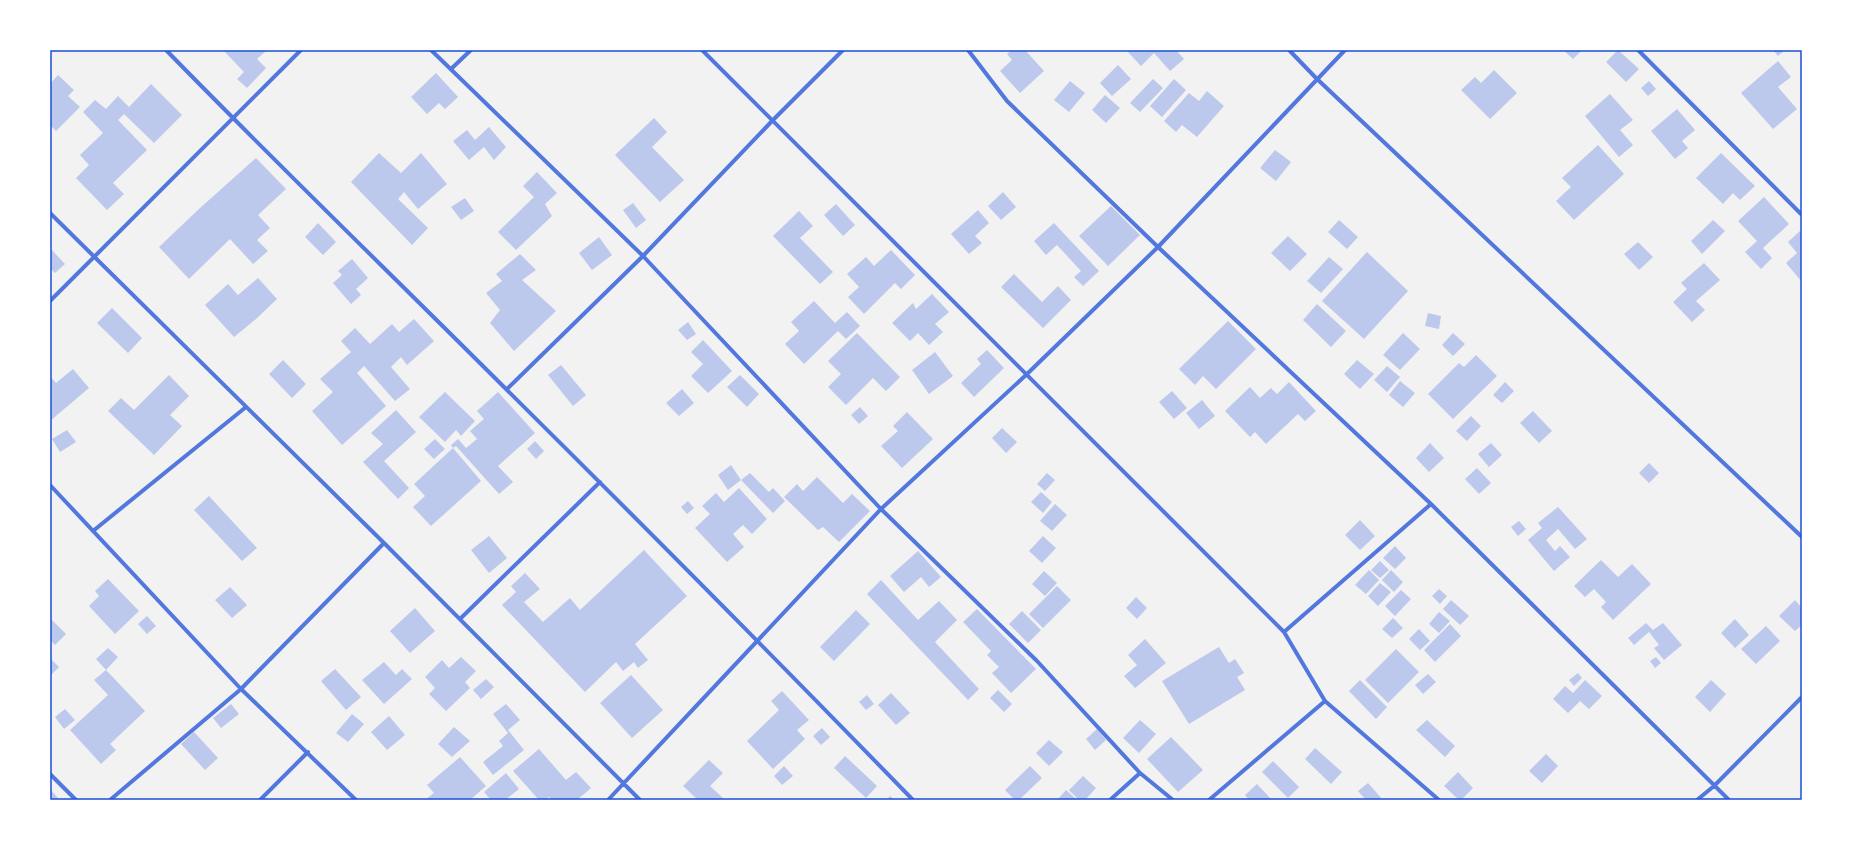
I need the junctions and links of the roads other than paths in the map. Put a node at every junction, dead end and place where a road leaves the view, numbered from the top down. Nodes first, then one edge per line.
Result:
1 (166, 50) edge
2 (301, 50) edge
3 (432, 50) edge
4 (471, 50) edge
5 (702, 50) edge
6 (843, 50) edge
7 (968, 50) edge
8 (1289, 50) edge
9 (1345, 50) edge
10 (1638, 50) edge
11 (451, 69) junction
12 (1316, 78) junction
13 (233, 119) junction
14 (773, 120) junction
15 (50, 213) edge
16 (1802, 215) edge
17 (1158, 247) junction
18 (95, 256) junction
19 (643, 256) junction
20 (50, 301) edge
21 (1026, 375) junction
22 (507, 389) junction
23 (246, 407) junction
24 (600, 482) junction
25 (50, 486) edge
26 (1431, 504) junction
27 (881, 509) junction
28 (94, 531) junction
29 (1802, 537) edge
30 (384, 543) junction
31 (460, 619) junction
32 (1284, 632) junction
33 (757, 640) junction
34 (241, 689) junction
35 (1802, 697) edge
36 (1325, 701) junction
37 (308, 752) junction
38 (1140, 773) junction
39 (50, 774) edge
40 (623, 783) junction
41 (1714, 786) junction
42 (76, 800) edge
43 (110, 800) edge
44 (260, 800) edge
45 (356, 800) edge
46 (608, 800) edge
47 (640, 800) edge
48 (913, 800) edge
49 (1110, 800) edge
50 (1173, 800) edge
51 (1209, 800) edge
52 (1439, 800) edge
53 (1697, 800) edge
54 (1728, 800) edge

1 - 13 street
2 - 13 street
3 - 11 street
4 - 11 street
5 - 14 street
6 - 14 street
7 - 17 street
8 - 12 street
9 - 12 street
10 - 16 street
11 - 19 street
12 - 17 street
12 - 29 street
13 - 18 street
13 - 22 street
14 - 19 street
14 - 21 street
15 - 18 street
17 - 21 street
17 - 26 street
18 - 20 street
18 - 23 street
19 - 22 street
19 - 27 street
21 - 27 street
21 - 32 street
22 - 24 street
23 - 28 street
23 - 30 street
24 - 31 street
24 - 33 street
25 - 28 street
26 - 32 street
26 - 41 street
27 - 33 street
27 - 38 street
28 - 34 street
30 - 31 street
30 - 34 street
31 - 40 street
32 - 36 street
33 - 40 street
33 - 48 street
34 - 37 street
34 - 43 street
35 - 41 street
36 - 51 street
36 - 52 street
37 - 44 street
37 - 45 street
38 - 49 street
38 - 50 street
39 - 42 street
40 - 46 street
40 - 47 street
41 - 53 street
41 - 54 street

